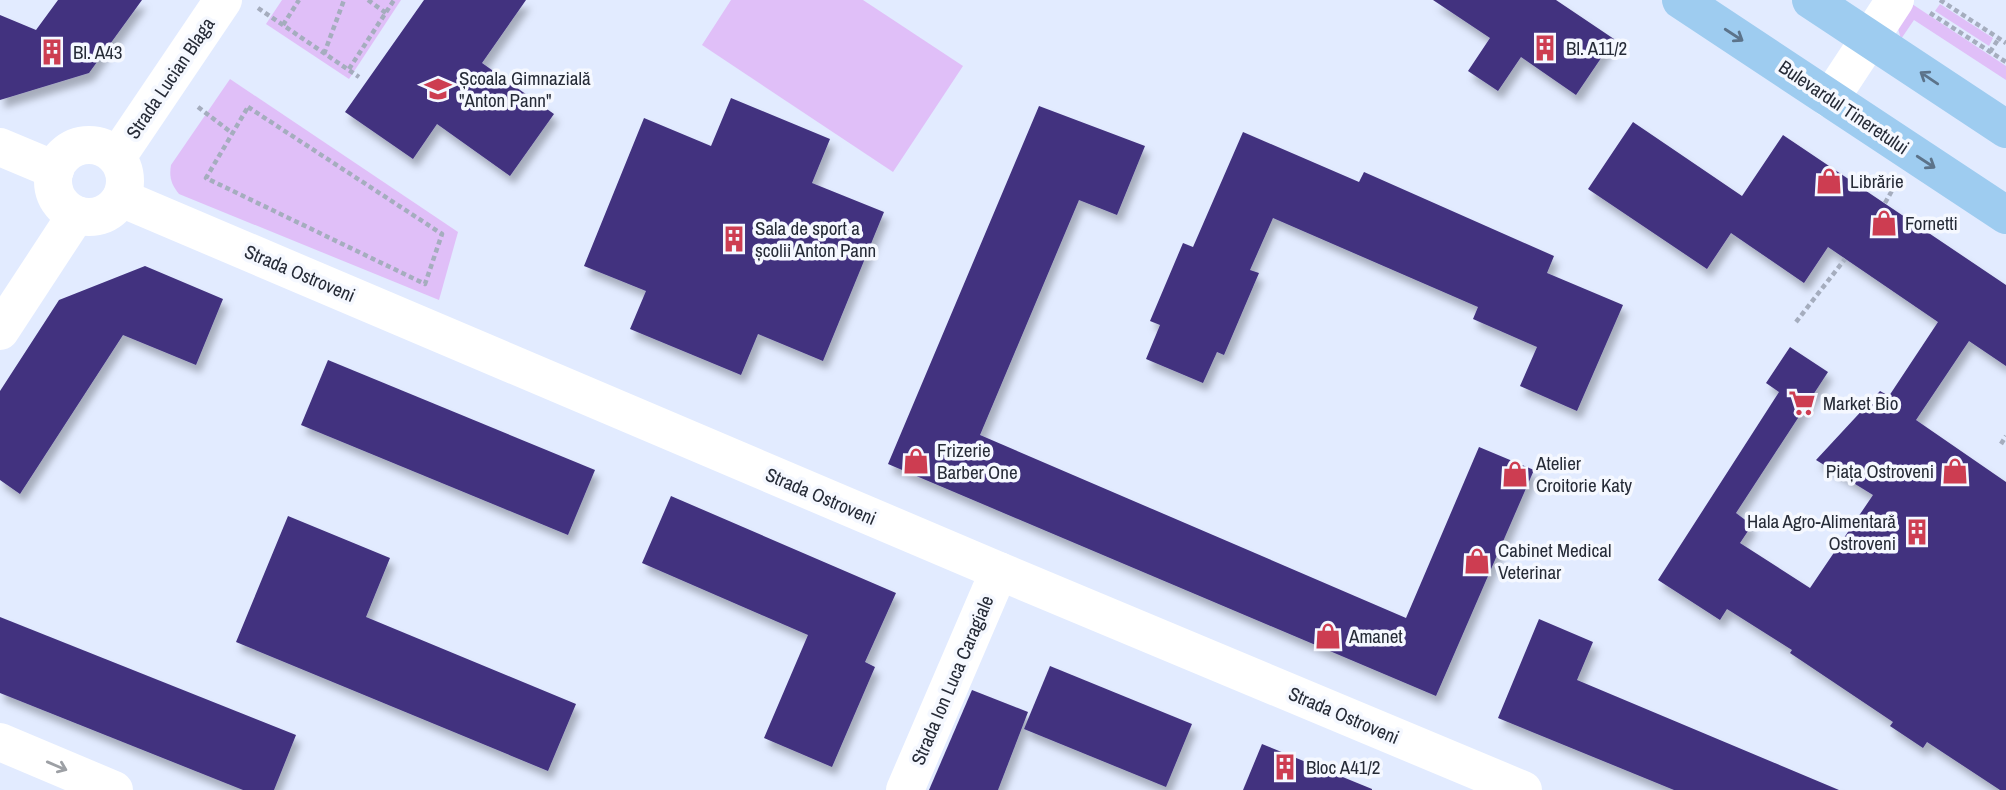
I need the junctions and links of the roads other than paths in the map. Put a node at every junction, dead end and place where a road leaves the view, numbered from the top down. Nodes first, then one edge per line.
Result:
1 (1681, 0) edge
2 (1811, 0) edge
3 (239, 3) edge
4 (1912, 6) edge
5 (1869, 38) junction
6 (1830, 99) junction
7 (2006, 130) edge
8 (0, 147) edge
9 (117, 157) junction
10 (55, 170) junction
11 (121, 198) junction
12 (76, 215) junction
13 (2006, 215) edge
14 (0, 331) edge
15 (999, 571) junction
16 (0, 742) edge
17 (114, 790) edge
18 (905, 790) edge
19 (1523, 790) edge

1 -> 6 main road, Bulevardul Tineretului
2 - 5 main road
3 - 9 street, Strada Lucian Blaga
4 - 5 street
5 - 6 street
7 -> 5 main road
6 -> 13 main road, Bulevardul Tineretului
8 - 10 street
9 - 10 street
9 - 11 street
10 - 12 street
11 - 12 street
11 - 15 street, Strada Ostroveni
12 - 14 street
15 - 18 street, Strada Ion Luca Caragiale
15 - 19 street, Strada Ostroveni
16 -> 17 street

